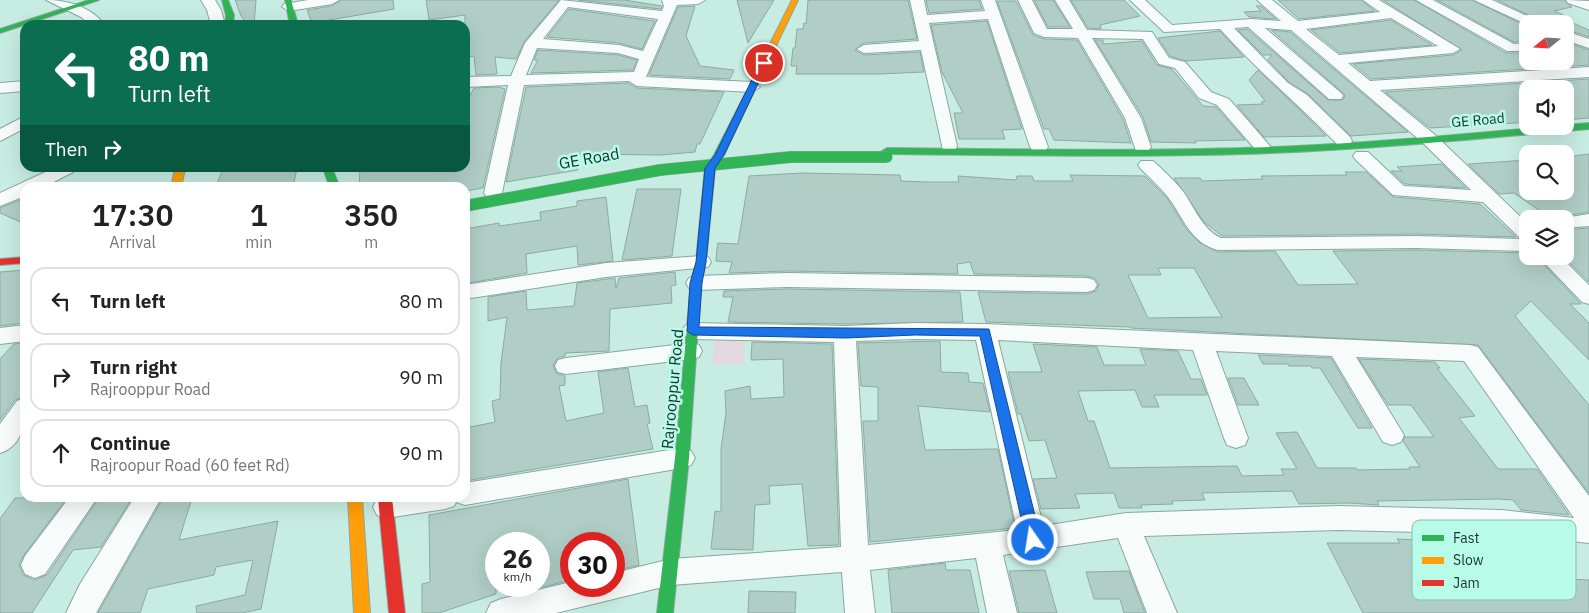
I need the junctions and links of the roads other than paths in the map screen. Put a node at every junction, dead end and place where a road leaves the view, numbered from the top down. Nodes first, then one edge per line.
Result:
1 (53, 0) edge
2 (96, 0) edge
3 (208, 0) edge
4 (225, 0) edge
5 (332, 0) edge
6 (698, 0) edge
7 (795, 0) edge
8 (917, 0) edge
9 (944, 0) edge
10 (988, 0) edge
11 (1025, 0) edge
12 (1062, 0) edge
13 (1137, 0) edge
14 (1264, 0) edge
15 (1370, 0) edge
16 (1424, 0) edge
17 (1481, 0) edge
18 (1573, 0) edge
19 (670, 1) edge
20 (288, 3) edge
21 (1589, 6) edge
22 (74, 7) junction
23 (1393, 14) junction
24 (994, 15) junction
25 (666, 16) junction
26 (1519, 16) edge
27 (950, 17) junction
28 (920, 19) junction
29 (34, 20) edge
30 (93, 20) edge
31 (217, 20) edge
32 (230, 20) edge
33 (293, 20) edge
34 (1251, 23) junction
35 (20, 25) edge
36 (1294, 26) junction
37 (1225, 27) junction
38 (0, 31) edge
39 (1085, 35) junction
40 (532, 43) junction
41 (928, 45) junction
42 (1519, 47) edge
43 (864, 49) dead end
44 (647, 57) junction
45 (1336, 60) junction
46 (1589, 72) edge
47 (638, 76) junction
48 (517, 80) junction
49 (470, 82) edge
50 (20, 86) edge
51 (752, 87) junction
52 (0, 88) edge
53 (1371, 90) junction
54 (1335, 96) junction
55 (1301, 98) junction
56 (20, 124) edge
57 (1589, 126) edge
58 (1589, 134) edge
59 (0, 136) edge
60 (1344, 141) dead end
61 (1432, 144) junction
62 (949, 146) dead end
63 (1262, 146) dead end
64 (1039, 147) dead end
65 (719, 155) junction
66 (1362, 156) dead end
67 (710, 168) junction
68 (59, 172) edge
69 (38, 182) edge
70 (20, 191) edge
71 (493, 193) junction
72 (470, 197) edge
73 (1490, 197) junction
74 (0, 200) edge
75 (470, 205) edge
76 (470, 205) edge
77 (1589, 220) edge
78 (1574, 221) edge
79 (1519, 224) edge
80 (1519, 245) edge
81 (20, 260) edge
82 (0, 262) edge
83 (701, 262) junction
84 (1557, 265) edge
85 (696, 283) junction
86 (1087, 285) dead end
87 (470, 291) edge
88 (1589, 297) edge
89 (985, 332) junction
90 (20, 334) edge
91 (846, 334) junction
92 (0, 336) edge
93 (692, 341) junction
94 (1202, 344) junction
95 (1339, 348) junction
96 (566, 366) dead end
97 (20, 414) edge
98 (1392, 435) dead end
99 (1236, 438) dead end
100 (0, 443) edge
101 (682, 458) junction
102 (470, 493) edge
103 (81, 502) edge
104 (146, 502) edge
105 (355, 502) edge
106 (386, 502) edge
107 (1589, 517) edge
108 (1420, 520) edge
109 (1126, 525) junction
110 (1576, 530) edge
111 (1589, 531) edge
112 (1033, 540) junction
113 (987, 545) junction
114 (856, 559) junction
115 (35, 566) dead end
116 (671, 572) junction
117 (625, 583) edge
118 (567, 597) edge
119 (81, 613) edge
120 (362, 613) edge
121 (397, 613) edge
122 (500, 613) edge
123 (665, 613) edge
124 (860, 613) edge
125 (1002, 613) edge
126 (1162, 613) edge

1 - 22 street
2 - 22 main road
3 - 31 street
4 - 32 main road
5 - 20 street
6 - 19 street
7 - 51 main road
8 - 28 street
9 - 27 street
10 - 24 street
11 - 39 street
12 - 39 street
13 - 37 street
14 - 36 street
15 - 23 street
16 - 42 street
17 - 26 street
18 - 21 street
19 - 25 street
20 - 33 main road
22 - 29 main road
22 - 30 street
23 - 36 street
23 - 45 street
24 - 27 street
24 - 64 street
25 - 40 street
25 - 44 street
27 - 28 street
28 - 41 street
34 - 36 street
34 - 37 street
34 - 54 street
35 - 38 main road
36 - 45 street
37 - 55 street
39 - 63 street
39 - 80 street
40 - 44 street
40 - 48 street
41 - 43 street
41 - 62 street
44 - 47 street
45 - 53 street
46 - 53 street
47 - 48 street
47 - 51 street
48 - 49 street
48 - 71 street
50 - 52 street
51 - 65 main road
53 - 54 street
53 - 61 street
54 - 55 street
55 - 60 street
56 - 59 street
57 - 61 main road, GE Road
58 - 61 main road, GE Road
61 - 73 street
61 - 75 main road, bridge
65 - 67 main road
65 - 71 main road, GE Road
66 - 73 street
67 - 76 main road, GE Road
67 - 83 main road, Rajrooppur Road
68 - 69 street
70 - 74 street
71 - 72 main road, GE Road
73 - 79 street
77 - 78 street
81 - 82 main road
83 - 85 main road, Rajrooppur Road
83 - 87 street
84 - 88 street
85 - 86 street
85 - 93 main road, Rajrooppur Road
89 - 91 street
89 - 94 street
89 - 112 street
90 - 92 street
91 - 93 street
91 - 114 street
93 - 96 street
93 - 101 main road, Rajrooppur Road
94 - 95 street
94 - 99 street
95 - 98 street
95 - 107 street
97 - 100 street
101 - 102 street
101 - 116 main road, Rajrooppur Road
103 - 115 street
104 - 119 street
105 - 120 main road
106 - 121 main road
108 - 109 street
109 - 112 street
109 - 126 street
110 - 111 street
112 - 113 street
113 - 114 street
113 - 125 street
114 - 116 street
114 - 124 street
116 - 117 street
116 - 123 main road, Rajrooppur Road
118 - 122 street

